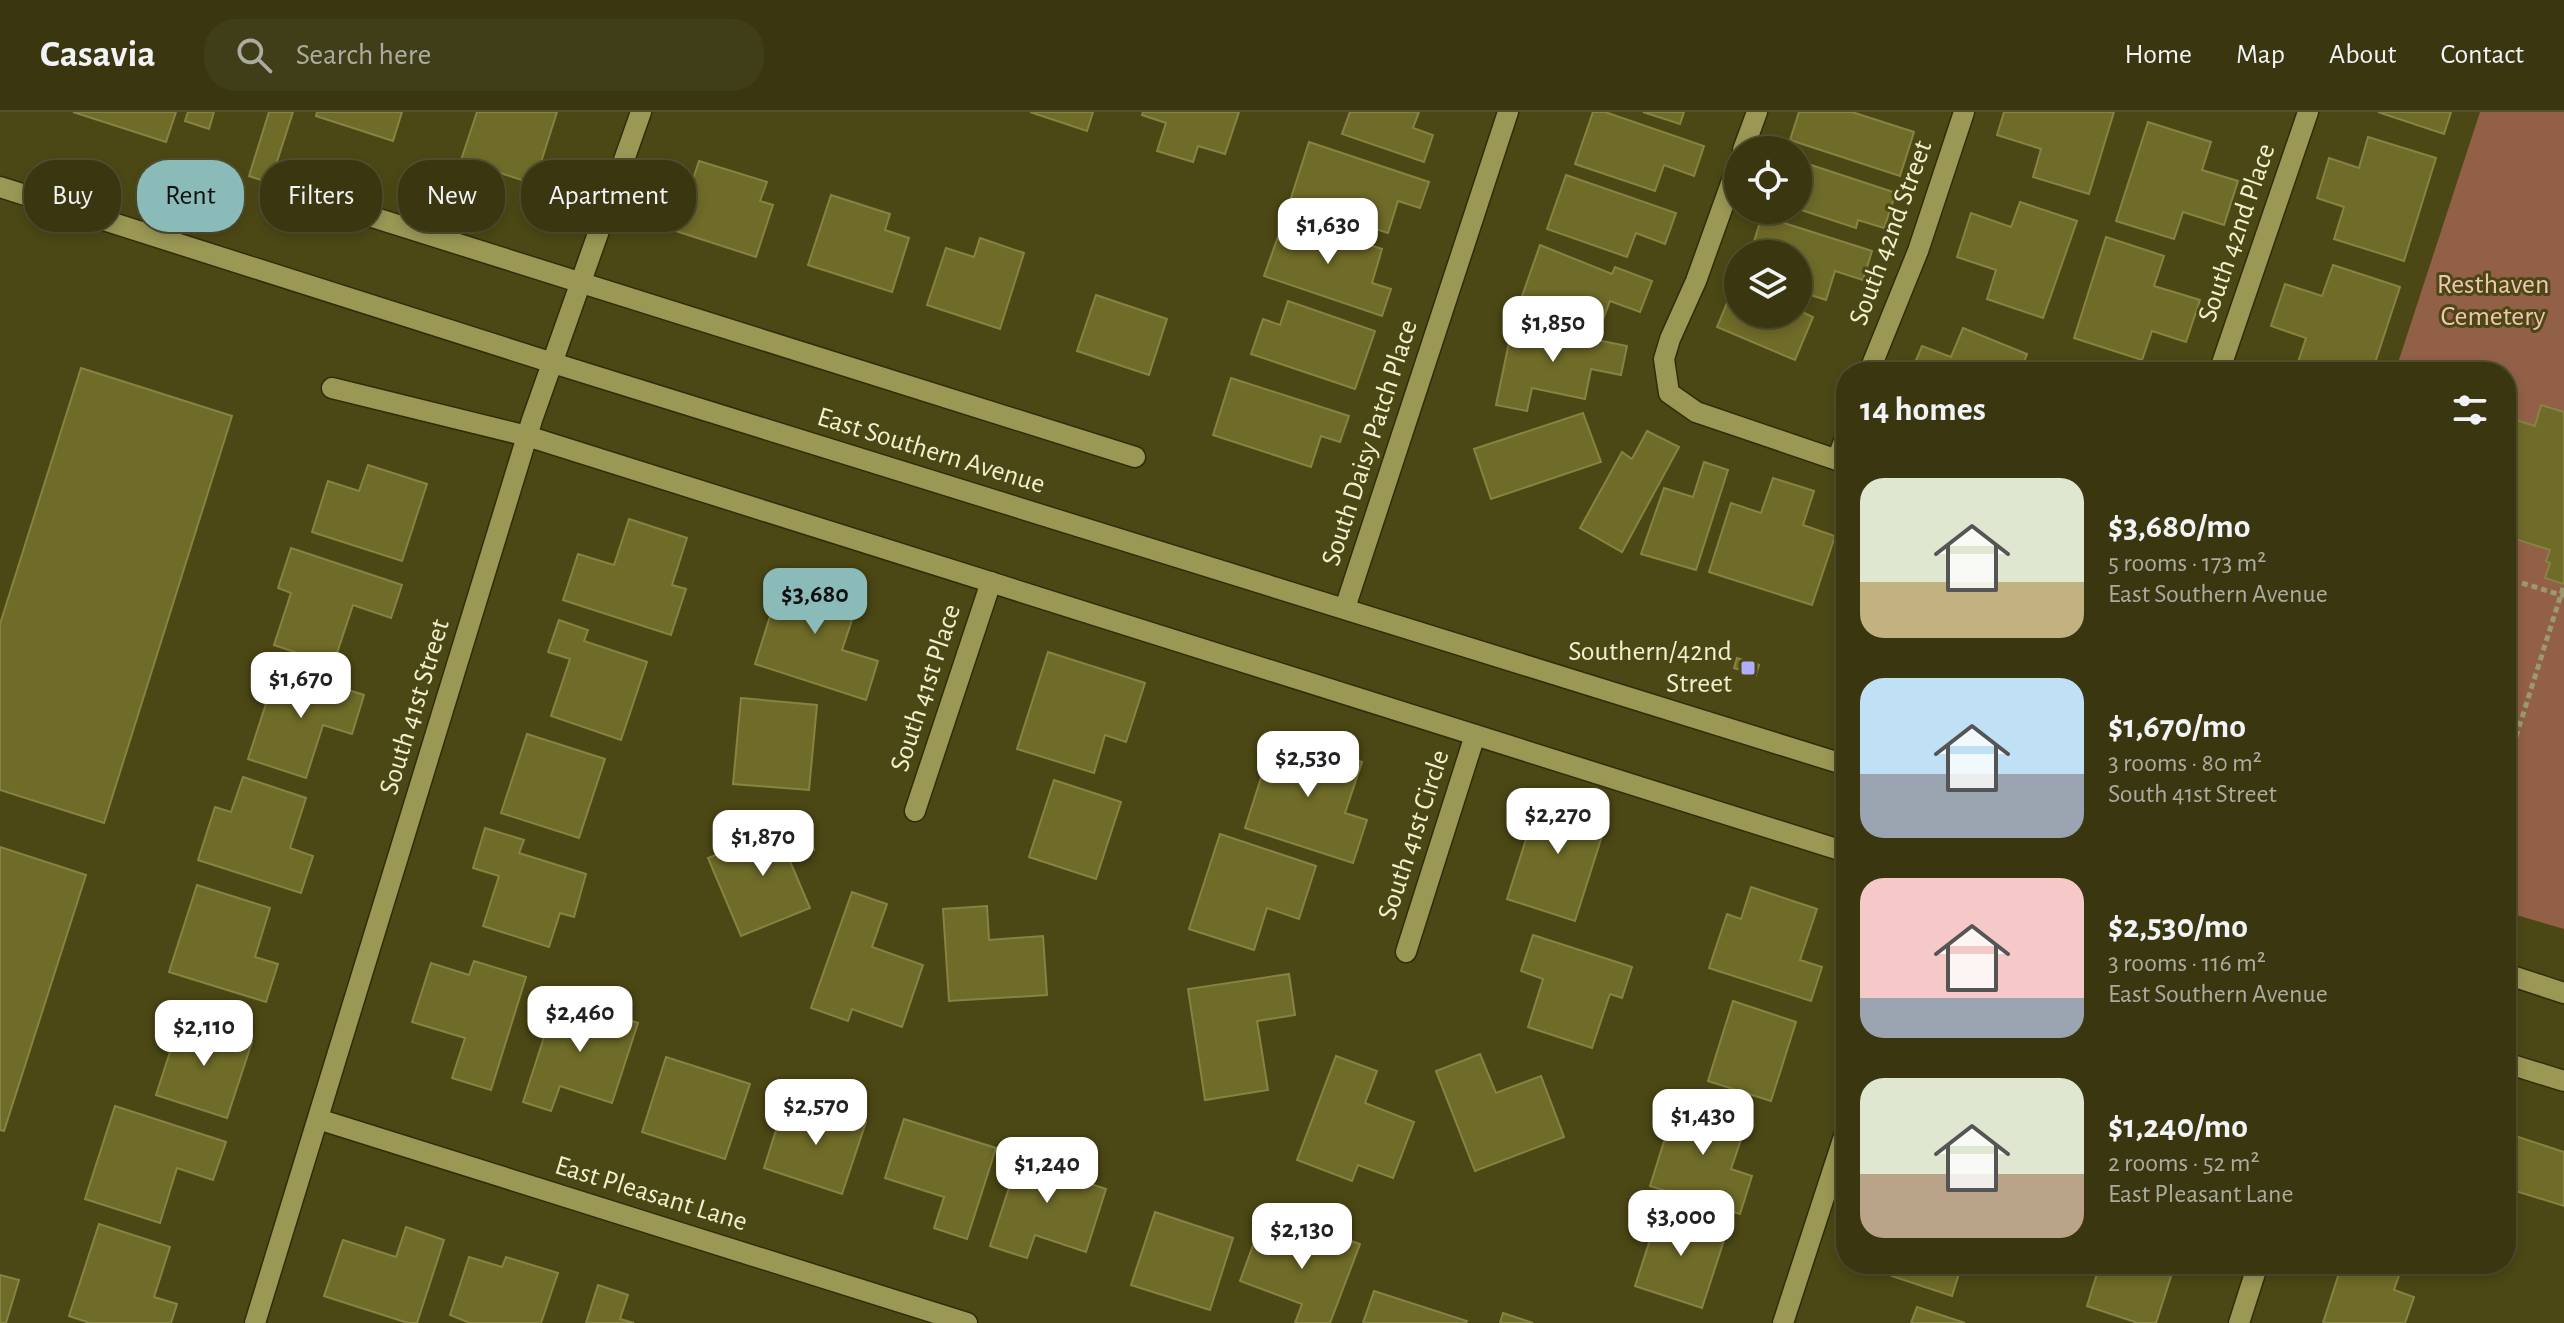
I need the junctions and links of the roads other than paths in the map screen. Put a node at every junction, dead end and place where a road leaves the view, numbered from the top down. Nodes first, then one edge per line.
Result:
1 (641, 112) edge
2 (1508, 112) edge
3 (1757, 112) edge
4 (1964, 112) edge
5 (2308, 112) edge
6 (1748, 136) edge
7 (0, 187) edge
8 (1724, 203) edge
9 (382, 220) edge
10 (582, 283) junction
11 (1873, 362) edge
12 (2222, 362) edge
13 (553, 363) junction
14 (332, 388) dead end
15 (527, 436) junction
16 (1135, 457) dead end
17 (1836, 459) edge
18 (991, 582) junction
19 (1345, 608) junction
20 (1475, 735) junction
21 (1836, 762) edge
22 (915, 811) dead end
23 (1836, 849) edge
24 (1406, 952) dead end
25 (2516, 977) edge
26 (2564, 993) edge
27 (2516, 1066) edge
28 (2564, 1081) edge
29 (318, 1119) junction
30 (1836, 1161) edge
31 (2255, 1274) edge
32 (255, 1323) edge
33 (967, 1323) edge
34 (1783, 1323) edge
35 (2239, 1323) edge

1 - 10 street, South 41st Street
2 - 19 street, South Daisy Patch Place
3 - 6 street
4 - 11 street, South 42nd Street
5 - 12 street, South 42nd Place
7 - 13 street, East Southern Avenue
8 - 17 street
9 - 10 street, East Southern Avenue
10 - 13 street, South 41st Street
10 - 16 street, East Southern Avenue
13 - 15 street, South 41st Street
13 - 19 street, East Southern Avenue
14 - 15 street
15 - 18 street
15 - 29 street, South 41st Street
18 - 20 street
18 - 22 street, South 41st Place
19 - 21 street, East Southern Avenue
20 - 23 street
20 - 24 street, South 41st Circle
25 - 26 street
27 - 28 street
29 - 32 street, South 41st Street
29 - 33 street, East Pleasant Lane
30 - 34 street
31 - 35 street

